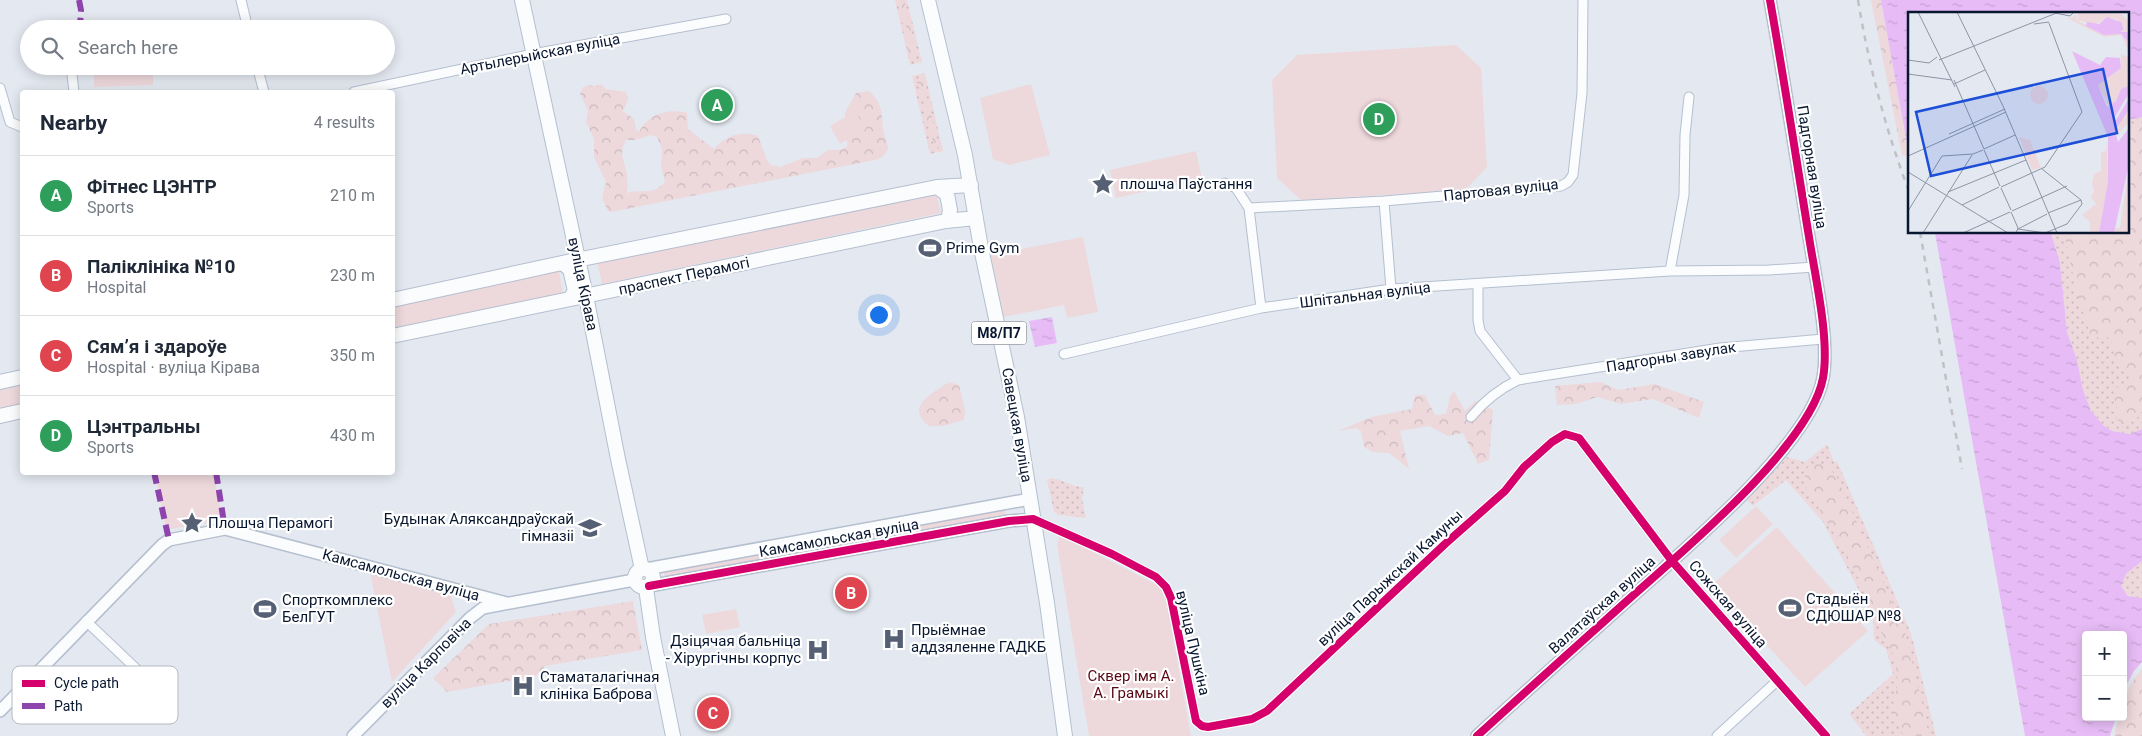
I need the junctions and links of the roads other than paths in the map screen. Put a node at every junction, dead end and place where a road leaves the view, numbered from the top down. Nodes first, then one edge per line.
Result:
1 (242, 0) edge
2 (522, 0) edge
3 (928, 0) edge
4 (1770, 0) edge
5 (1584, 4) edge
6 (726, 19) dead end
7 (246, 20) edge
8 (533, 54) junction
9 (72, 75) edge
10 (259, 75) edge
11 (0, 88) edge
12 (74, 90) edge
13 (263, 90) edge
14 (363, 90) edge
15 (1689, 97) dead end
16 (20, 126) edge
17 (1226, 183) dead end
18 (971, 185) junction
19 (937, 187) junction
20 (1384, 201) junction
21 (1249, 208) junction
22 (976, 218) junction
23 (948, 221) junction
24 (594, 258) junction
25 (578, 260) junction
26 (562, 263) junction
27 (1814, 267) junction
28 (1670, 271) junction
29 (1478, 284) junction
30 (1391, 289) junction
31 (601, 294) junction
32 (586, 296) junction
33 (395, 299) edge
34 (570, 299) junction
35 (1261, 308) junction
36 (395, 335) edge
37 (1823, 339) junction
38 (1064, 354) dead end
39 (20, 377) edge
40 (1518, 380) junction
41 (0, 382) edge
42 (20, 411) edge
43 (0, 416) edge
44 (1471, 417) dead end
45 (1579, 438) joint
46 (1030, 499) junction
47 (1006, 504) junction
48 (1033, 519) junction
49 (1010, 521) junction
50 (1052, 528) junction
51 (804, 541) junction
52 (808, 558) junction
53 (1672, 561) junction
54 (644, 578) junction
55 (475, 596) junction
56 (507, 603) junction
57 (483, 608) junction
58 (86, 621) junction
59 (43, 666) edge
60 (133, 666) edge
61 (1777, 681) junction
62 (12, 698) edge
63 (0, 711) edge
64 (1208, 727) joint
65 (353, 736) edge
66 (673, 736) edge
67 (1065, 736) edge
68 (1477, 736) edge
69 (1717, 736) edge
70 (1826, 736) edge

1 - 7 street
2 - 8 main road, вуліца Кірава
3 - 18 main road, Савецкая вуліца / М8/П7
4 - 27 street, Падгорная вуліца
5 - 20 street, Партовая вуліца
6 - 8 street, Артылерыйская вуліца
8 - 14 street, Артылерыйская вуліца
8 - 25 main road, вуліца Кірава
9 - 12 street
10 - 13 street
11 - 16 street
15 - 28 street
17 - 21 street
18 - 19 main road
18 - 22 main road, Савецкая вуліца / М8/П7
19 - 23 main road
19 - 24 main road
20 - 21 street, Партовая вуліца
20 - 30 street
21 - 35 street
22 - 23 main road, праспект Перамогі
22 - 46 main road, Савецкая вуліца / М8/П7
23 - 31 main road, праспект Перамогі
24 - 25 main road
24 - 31 main road
25 - 26 main road
25 - 32 main road, вуліца Кірава
26 - 33 main road
26 - 34 main road
27 - 28 street, Шпітальная вуліца
27 - 37 street, Падгорная вуліца
28 - 29 street, Шпітальная вуліца
29 - 30 street, Шпітальная вуліца
29 - 40 street
30 - 35 street, Шпітальная вуліца
31 - 32 main road, праспект Перамогі
32 - 34 main road, праспект Перамогі
32 - 54 main road, вуліца Кірава
34 - 36 main road, праспект Перамогі
35 - 38 street, Шпітальная вуліца
37 - 40 street, Падгорны завулак
37 - 53 street, Валатаўская вуліца
39 - 41 main road
40 - 44 street, Падгорны завулак
42 - 43 main road
45 - 53 street, Сожская вуліца
45 - 64 street, вуліца Парыжскай Камуны
46 - 47 street, Камсамольская вуліца
46 - 48 main road, Савецкая вуліца / М8/П7
46 - 50 street, вуліца Пушкіна
47 - 49 street
47 - 51 street, Камсамольская вуліца
48 - 49 street, Камсамольская вуліца
48 - 50 street, вуліца Пушкіна
48 - 67 main road, Савецкая вуліца / М8/П7
49 - 52 street, Камсамольская вуліца
50 - 64 street, вуліца Пушкіна
51 - 52 street
51 - 54 street, Камсамольская вуліца
52 - 54 street, Камсамольская вуліца
53 - 61 street, Сожская вуліца
53 - 68 street, Валатаўская вуліца
54 - 56 street, Камсамольская вуліца
54 - 66 main road, вуліца Кірава
55 - 56 street, Камсамольская вуліца
55 - 57 street
55 - 58 street, Камсамольская вуліца
56 - 57 street, вуліца Карповіча
57 - 65 street, вуліца Карповіча
58 - 59 street
58 - 60 street
61 - 69 street
61 - 70 street, Сожская вуліца
62 - 63 street

